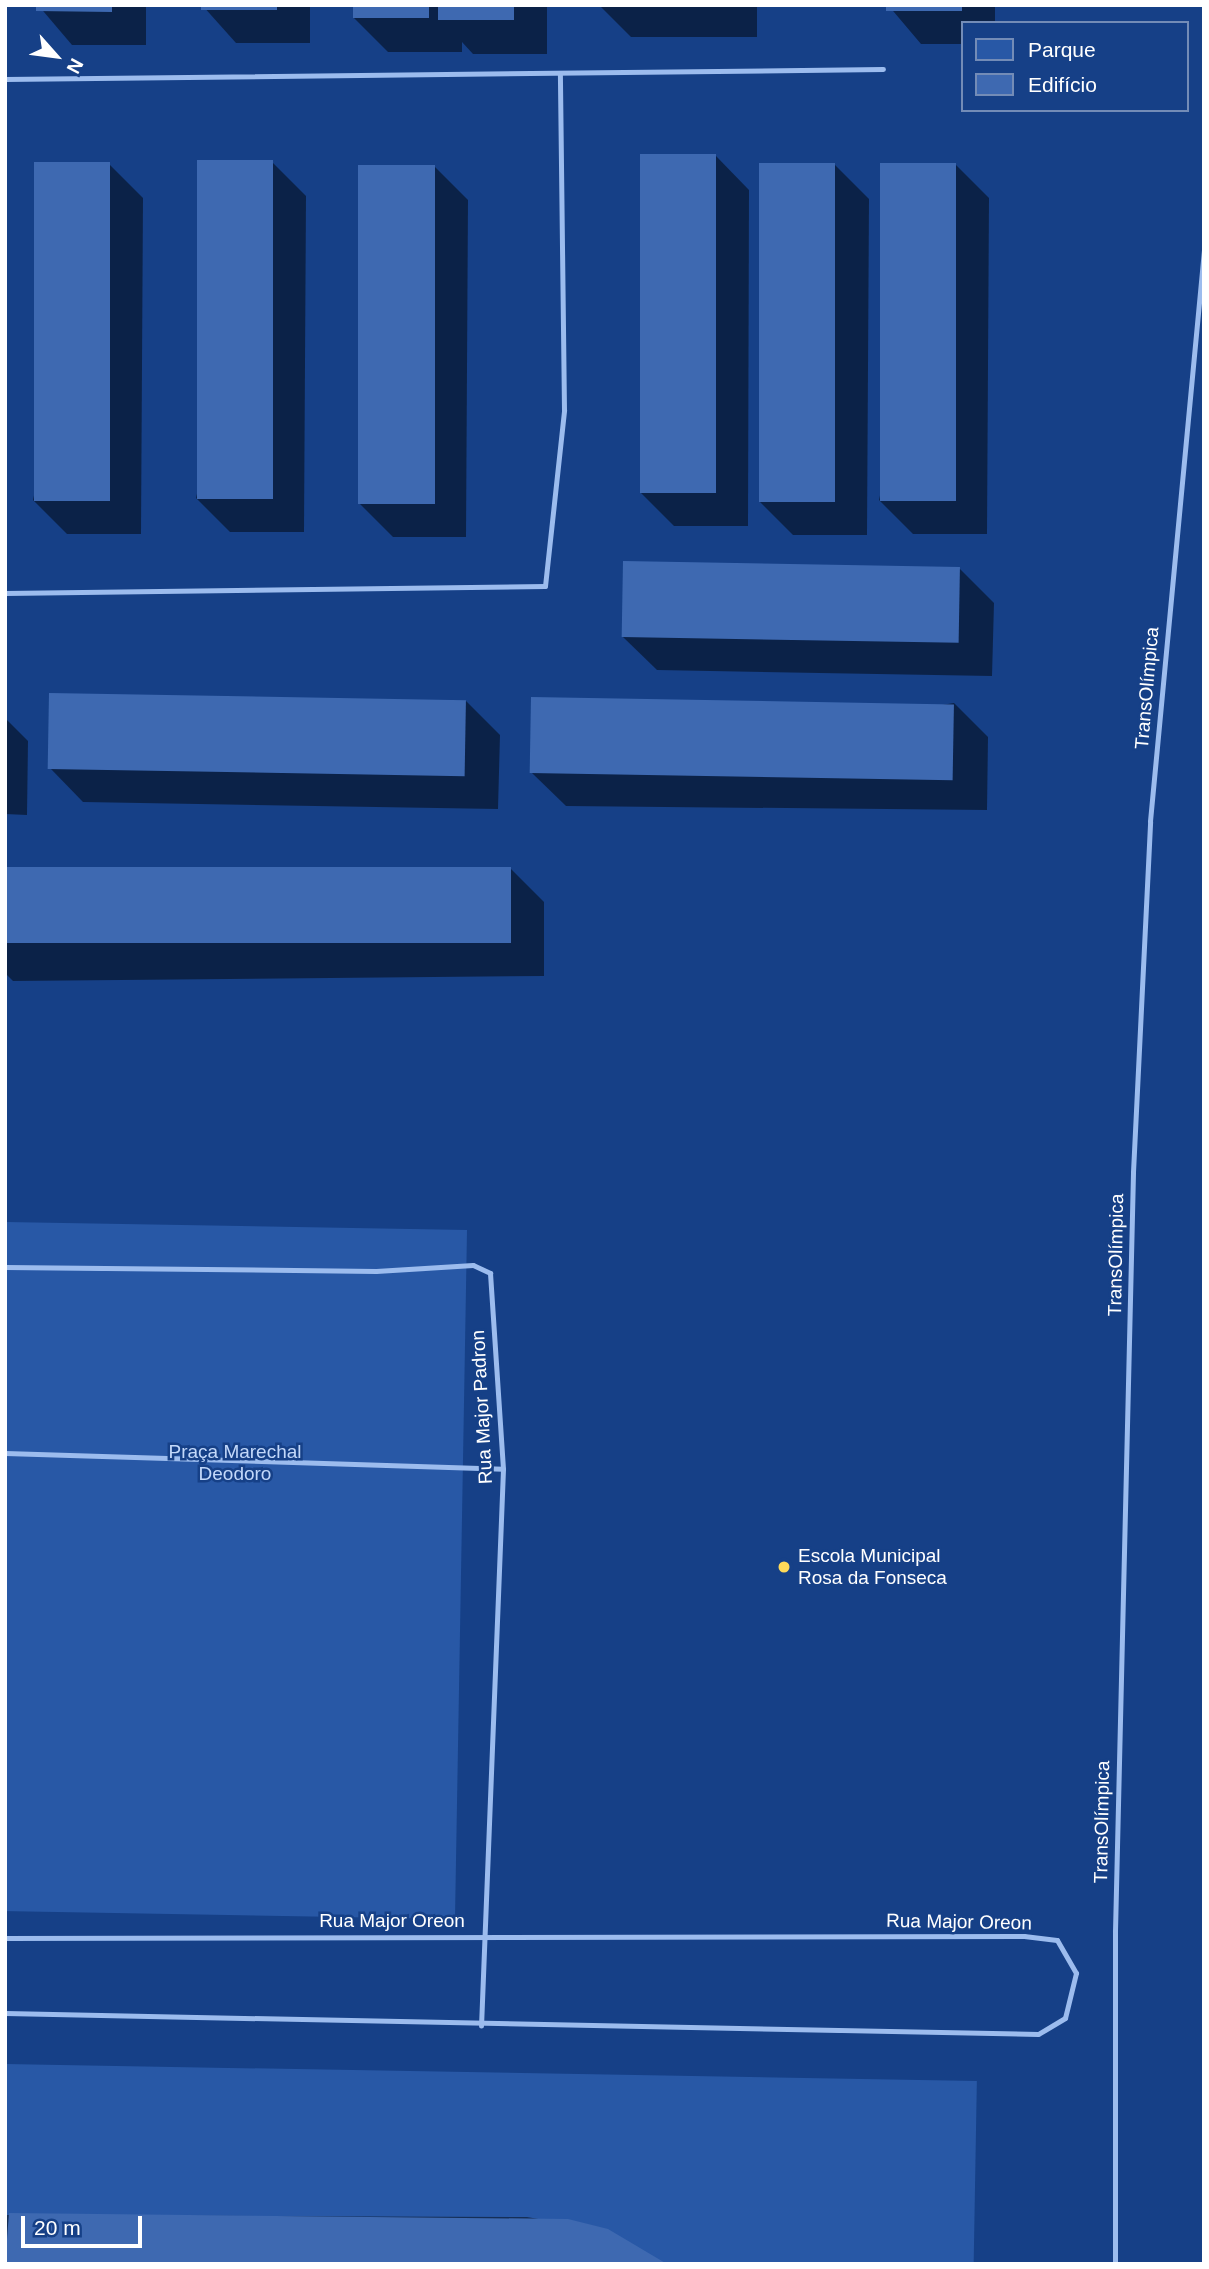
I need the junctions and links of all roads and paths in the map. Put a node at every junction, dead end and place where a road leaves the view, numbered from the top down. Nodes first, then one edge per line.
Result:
1 (884, 69) dead end
2 (560, 74) junction
3 (5, 79) edge
4 (1204, 250) edge
5 (5, 593) edge
6 (5, 1267) edge
7 (5, 1453) edge
8 (503, 1469) junction
9 (485, 1936) junction
10 (5, 1938) edge
11 (5, 2013) edge
12 (481, 2026) junction
13 (1115, 2264) edge

1 - 2 lane
2 - 3 lane
2 - 5 lane
4 - 13 lane, TransOlímpica
6 - 8 lane, Rua Major Padron
7 - 8 lane
8 - 9 lane, Rua Major Padron
9 - 10 lane, Rua Major Oreon
9 - 12 lane, Rua Major Padron
9 - 12 lane, Rua Major Oreon
11 - 12 lane, Rua Major Oreon

